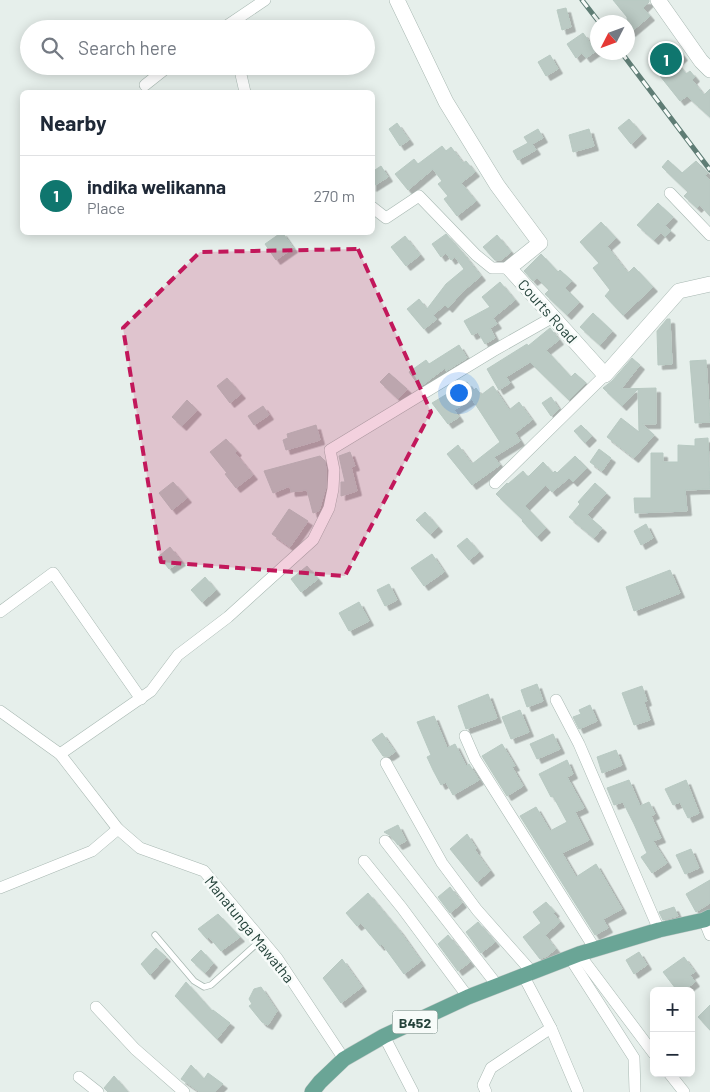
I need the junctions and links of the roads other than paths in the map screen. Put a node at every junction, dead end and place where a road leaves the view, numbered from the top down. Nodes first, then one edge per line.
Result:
1 (265, 0) edge
2 (397, 0) edge
3 (658, 0) edge
4 (235, 20) edge
5 (710, 70) edge
6 (158, 75) edge
7 (240, 75) edge
8 (145, 85) dead end
9 (242, 90) edge
10 (670, 193) dead end
11 (375, 210) edge
12 (710, 235) edge
13 (510, 268) junction
14 (710, 284) edge
15 (553, 317) junction
16 (605, 375) junction
17 (495, 483) dead end
18 (0, 612) edge
19 (142, 699) junction
20 (556, 700) dead end
21 (0, 711) edge
22 (465, 736) dead end
23 (60, 754) junction
24 (386, 763) dead end
25 (118, 829) junction
26 (385, 841) dead end
27 (364, 861) dead end
28 (0, 888) edge
29 (708, 924) edge
30 (659, 930) junction
31 (155, 935) dead end
32 (262, 940) junction
33 (595, 949) junction
34 (575, 956) junction
35 (527, 974) junction
36 (497, 986) junction
37 (468, 997) junction
38 (96, 1007) dead end
39 (551, 1028) junction
40 (384, 1036) junction
41 (650, 1049) edge
42 (344, 1059) junction
43 (79, 1077) dead end
44 (672, 1077) edge
45 (635, 1091) dead end
46 (98, 1092) edge
47 (184, 1092) edge
48 (312, 1092) edge
49 (413, 1092) edge
50 (486, 1092) edge
51 (578, 1092) edge
52 (684, 1092) edge

1 - 4 street
2 - 13 street, Courts Road
3 - 5 street
6 - 8 street
7 - 9 street
10 - 12 street
11 - 13 street
13 - 15 street, Courts Road
14 - 16 street
15 - 16 street, Courts Road
15 - 19 street
16 - 17 street
18 - 19 street
19 - 23 street
20 - 30 street
21 - 23 street, Manatunga Mawatha
22 - 33 street
23 - 25 street, Manatunga Mawatha
24 - 35 street
25 - 28 street
25 - 32 street, Manatunga Mawatha
26 - 36 street
27 - 37 street
29 - 30 main road, B452
30 - 33 main road, B452
31 - 32 lane
32 - 42 street, Manatunga Mawatha
33 - 34 main road, B452
34 - 35 main road, B452
34 - 41 street
34 - 45 street
35 - 36 main road, B452
35 - 39 street
36 - 37 main road, B452
37 - 40 main road, B452
38 - 47 street
39 - 50 street
39 - 51 street
40 - 42 main road, B452
40 - 49 street
42 - 48 main road, B452
43 - 46 street
44 - 52 street

